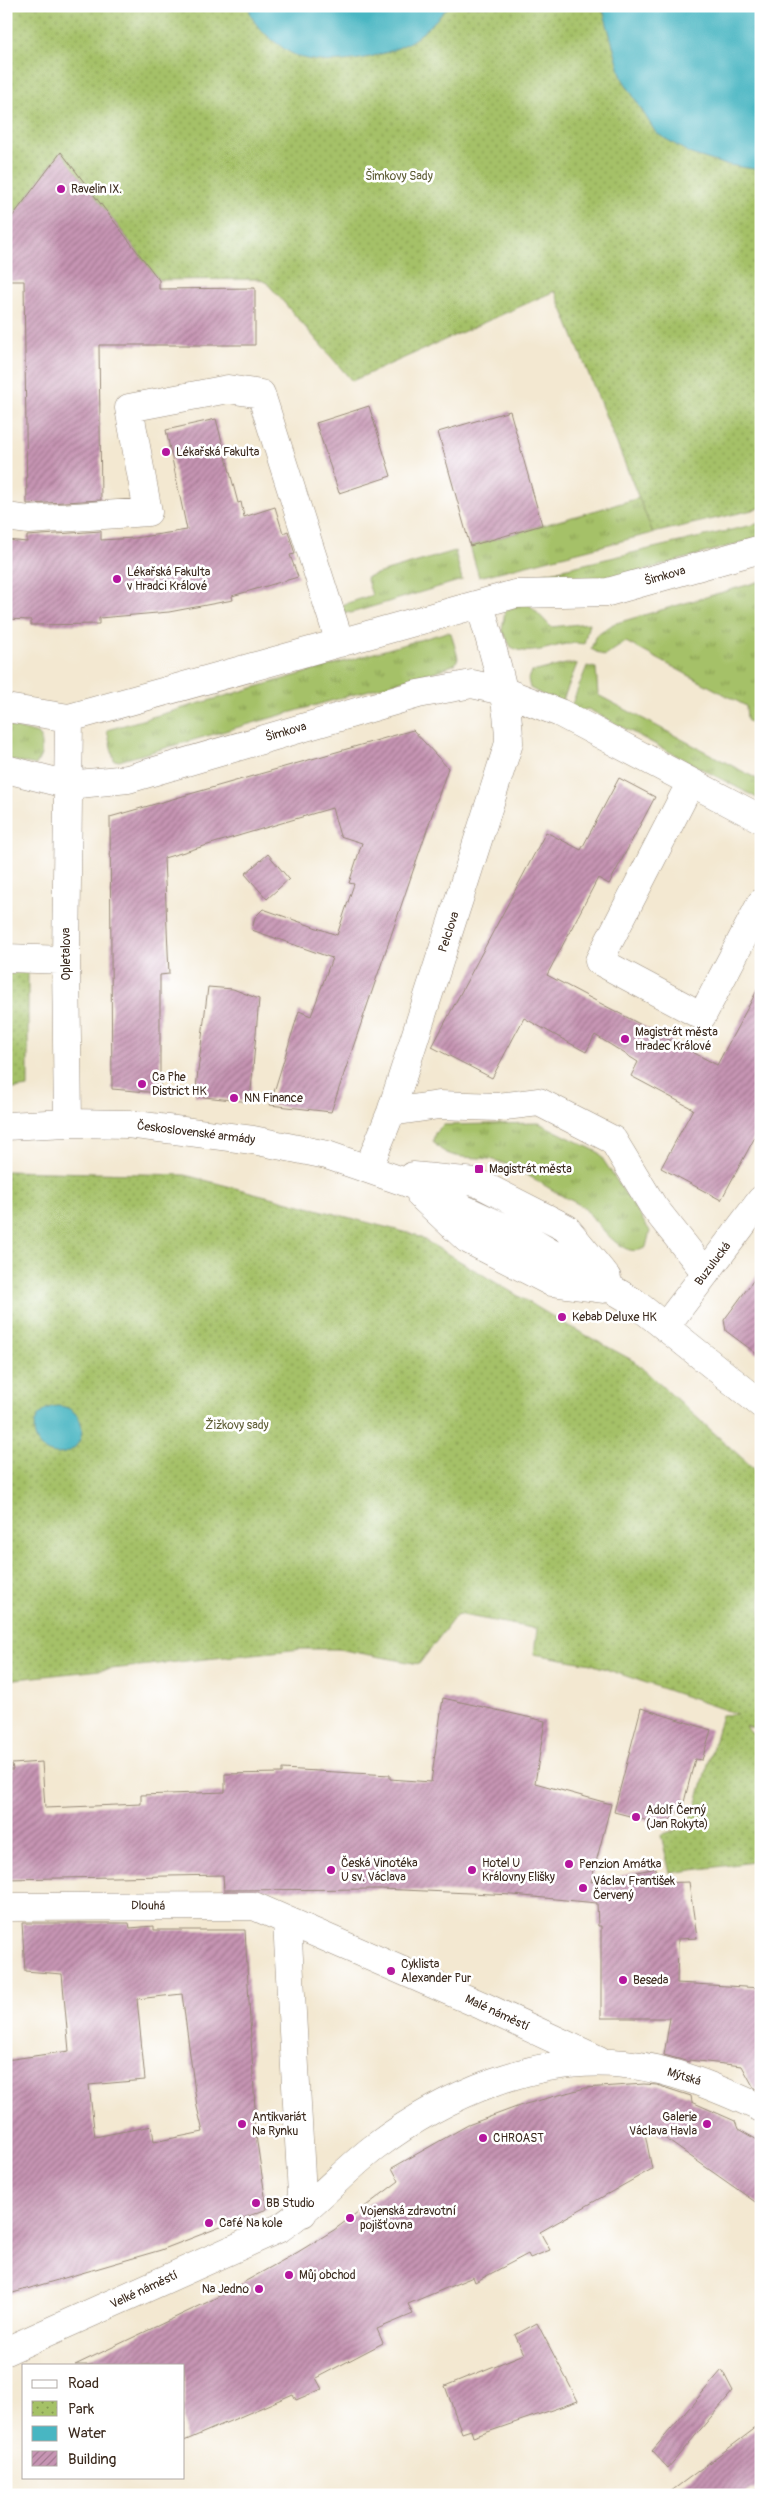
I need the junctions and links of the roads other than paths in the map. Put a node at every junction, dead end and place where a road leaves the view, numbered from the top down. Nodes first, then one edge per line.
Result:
1 (6, 517) edge
2 (761, 549) edge
3 (480, 604) junction
4 (340, 643) junction
5 (503, 691) junction
6 (6, 708) edge
7 (68, 718) junction
8 (6, 770) edge
9 (691, 782) junction
10 (69, 785) junction
11 (761, 819) edge
12 (761, 903) edge
13 (6, 958) edge
14 (66, 960) junction
15 (391, 1112) junction
16 (68, 1123) junction
17 (6, 1126) edge
18 (375, 1171) junction
19 (761, 1200) edge
20 (706, 1273) junction
21 (617, 1293) junction
22 (665, 1327) junction
23 (761, 1404) edge
24 (6, 1907) edge
25 (287, 1922) junction
26 (602, 2062) junction
27 (761, 2108) edge
28 (303, 2213) junction
29 (6, 2351) edge

1 - 4 street
2 - 3 street, Šimkova
3 - 4 street, Šimkova
3 - 5 street
4 - 7 street, Šimkova
5 - 9 street, Šimkova
5 - 10 street, Šimkova
5 - 15 street, Pelclova
6 - 7 street, Šimkova
7 - 10 street
8 - 10 street, Šimkova
9 - 11 street, Šimkova
9 - 12 street
10 - 14 street, Opletalova
13 - 14 street
14 - 16 street, Opletalova
15 - 18 street, Pelclova
15 - 20 street
16 - 17 street, Československé armády
16 - 18 street, Československé armády
18 - 21 street, Československé armády
18 - 21 street, Československé armády
19 - 20 street, Buzulucká
20 - 22 street, Buzulucká
21 - 22 street, Československé armády
22 - 23 street, Československé armády
24 - 25 street, Dlouhá
25 - 26 street, Malé náměstí
25 - 28 street
26 - 27 street, Mýtská
26 - 28 street
28 - 29 street, Velké náměstí

